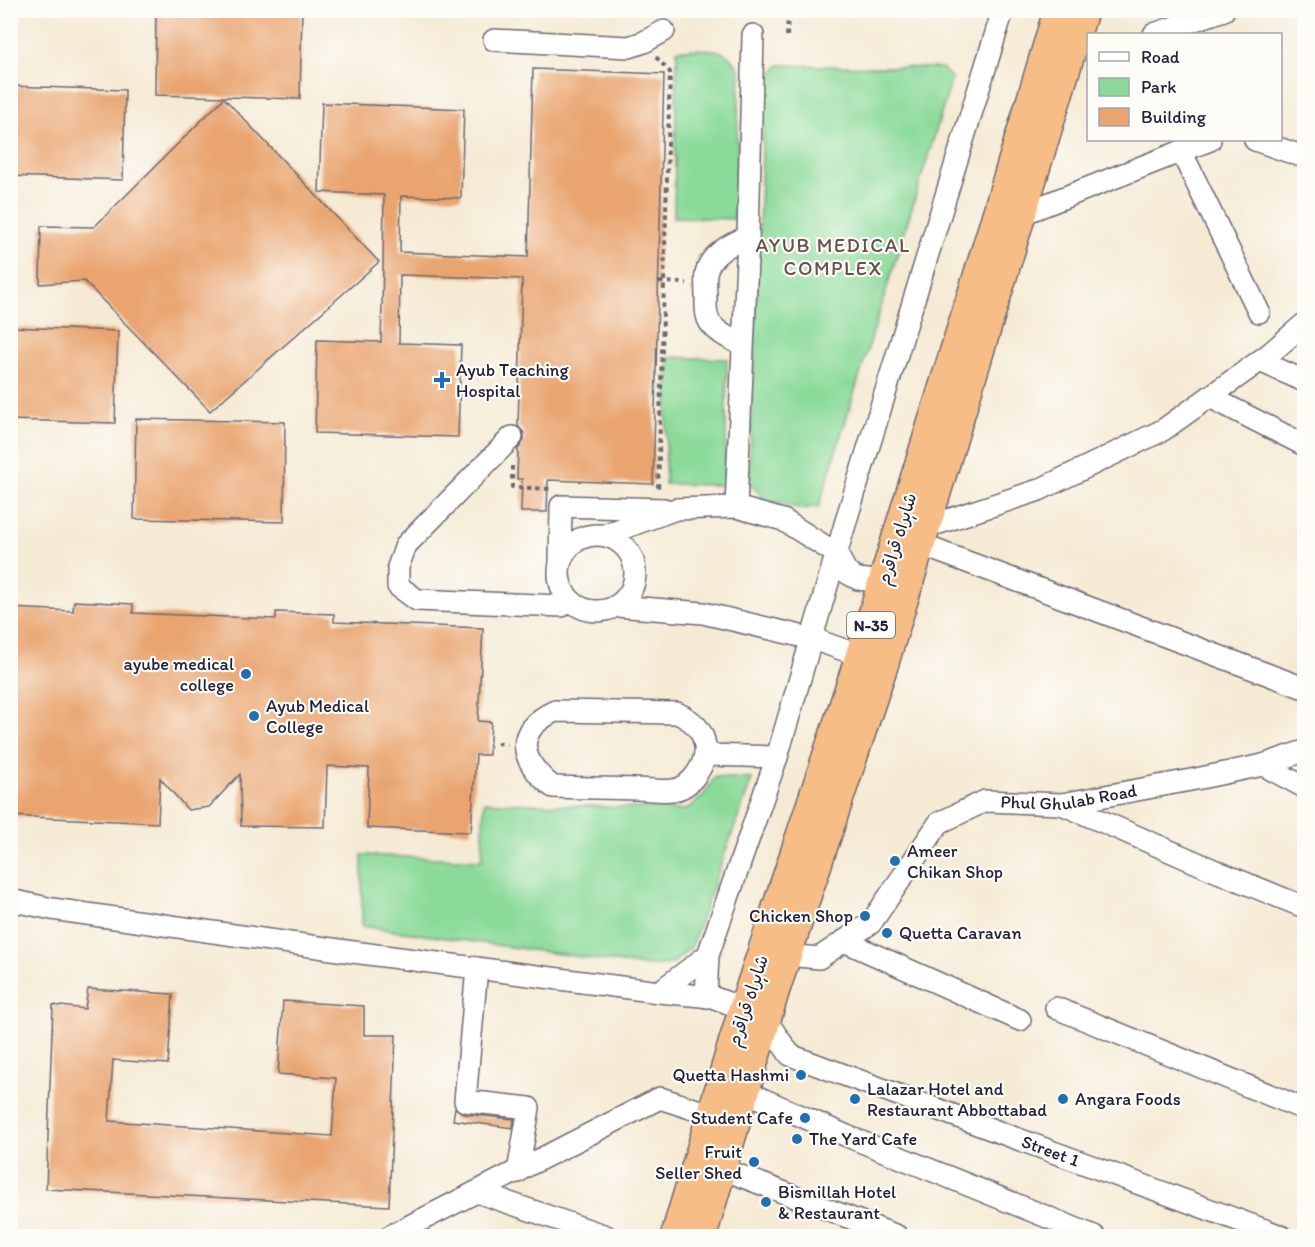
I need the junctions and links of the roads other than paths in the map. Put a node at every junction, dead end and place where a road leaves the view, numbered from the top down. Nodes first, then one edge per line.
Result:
1 (1002, 10) edge
2 (1059, 10) edge
3 (1083, 10) edge
4 (1224, 10) edge
5 (664, 31) dead end
6 (1157, 33) edge
7 (753, 35) dead end
8 (494, 40) dead end
9 (1078, 61) edge
10 (1207, 141) edge
11 (1258, 141) edge
12 (1181, 151) junction
13 (1301, 156) dead end
14 (1022, 214) junction
15 (748, 237) junction
16 (1259, 312) dead end
17 (1305, 324) edge
18 (742, 345) junction
19 (1260, 361) junction
20 (1305, 381) edge
21 (1210, 397) junction
22 (512, 437) road end
23 (1305, 445) edge
24 (736, 507) junction
25 (676, 509) junction
26 (848, 514) junction
27 (604, 535) junction
28 (806, 535) junction
29 (922, 536) junction
30 (837, 554) junction
31 (560, 565) junction
32 (884, 582) junction
33 (562, 606) dead end
34 (617, 606) junction
35 (813, 639) junction
36 (861, 656) junction
37 (1305, 688) edge
38 (1305, 751) edge
39 (706, 755) junction
40 (777, 757) junction
41 (1263, 765) junction
42 (1305, 787) edge
43 (1062, 804) junction
44 (10, 900) edge
45 (1305, 907) edge
46 (844, 941) junction
47 (708, 955) junction
48 (788, 955) junction
49 (477, 968) junction
50 (659, 992) junction
51 (706, 997) junction
52 (1056, 1008) dead end
53 (755, 1015) junction
54 (1020, 1020) dead end
55 (744, 1091) junction
56 (1305, 1109) edge
57 (712, 1115) junction
58 (720, 1168) junction
59 (518, 1172) junction
60 (477, 1192) junction
61 (390, 1236) edge
62 (606, 1236) edge
63 (676, 1236) edge
64 (700, 1236) edge
65 (897, 1236) edge
66 (1094, 1236) edge
67 (1281, 1236) edge

1 - 26 street
2 - 32 highway, شاہراہ قراقرم / N-35
3 - 9 highway, شاہراہ قراقرم / N-35
4 - 6 street
5 - 8 street
7 - 15 street
9 - 14 highway, شاہراہ قراقرم / N-35
10 - 12 street
11 - 13 street
12 - 14 street
12 - 16 street
14 - 29 highway, شاہراہ قراقرم / N-35
15 - 18 street
15 - 18 street
17 - 19 street
18 - 24 street
19 - 20 street
19 - 21 street
21 - 23 street
21 - 29 street
22 - 33 street
24 - 25 street
24 - 28 street
25 - 27 street
25 - 31 street
26 - 28 street
26 - 30 street
27 - 31 street
27 - 34 street
28 - 30 street
29 - 37 street
29 - 48 highway, شاہراہ قراقرم / N-35
30 - 32 street
30 - 35 street
31 - 34 street
32 - 36 highway, شاہراہ قراقرم / N-35
34 - 35 street
35 - 36 street
35 - 40 street
36 - 53 highway, شاہراہ قراقرم / N-35
38 - 41 street, Phul Ghulab Road
39 - 39 street
39 - 40 street
40 - 47 street
41 - 42 street
41 - 43 street, Phul Ghulab Road
43 - 45 street
43 - 46 street, Phul Ghulab Road
44 - 49 street
46 - 48 street, Phul Ghulab Road
46 - 54 street
47 - 50 street
47 - 51 street
48 - 53 highway, شاہراہ قراقرم / N-35
49 - 50 street
49 - 59 street
50 - 51 street
51 - 53 street
52 - 56 street
53 - 55 highway, شاہراہ قراقرم / N-35
53 - 57 highway, شاہراہ قراقرم / N-35
53 - 67 street, Street 1
55 - 58 highway, شاہراہ قراقرم / N-35
55 - 66 street
57 - 59 street
57 - 63 highway, شاہراہ قراقرم / N-35
58 - 64 highway, شاہراہ قراقرم / N-35
58 - 65 street
59 - 60 street
60 - 61 street
60 - 62 street

